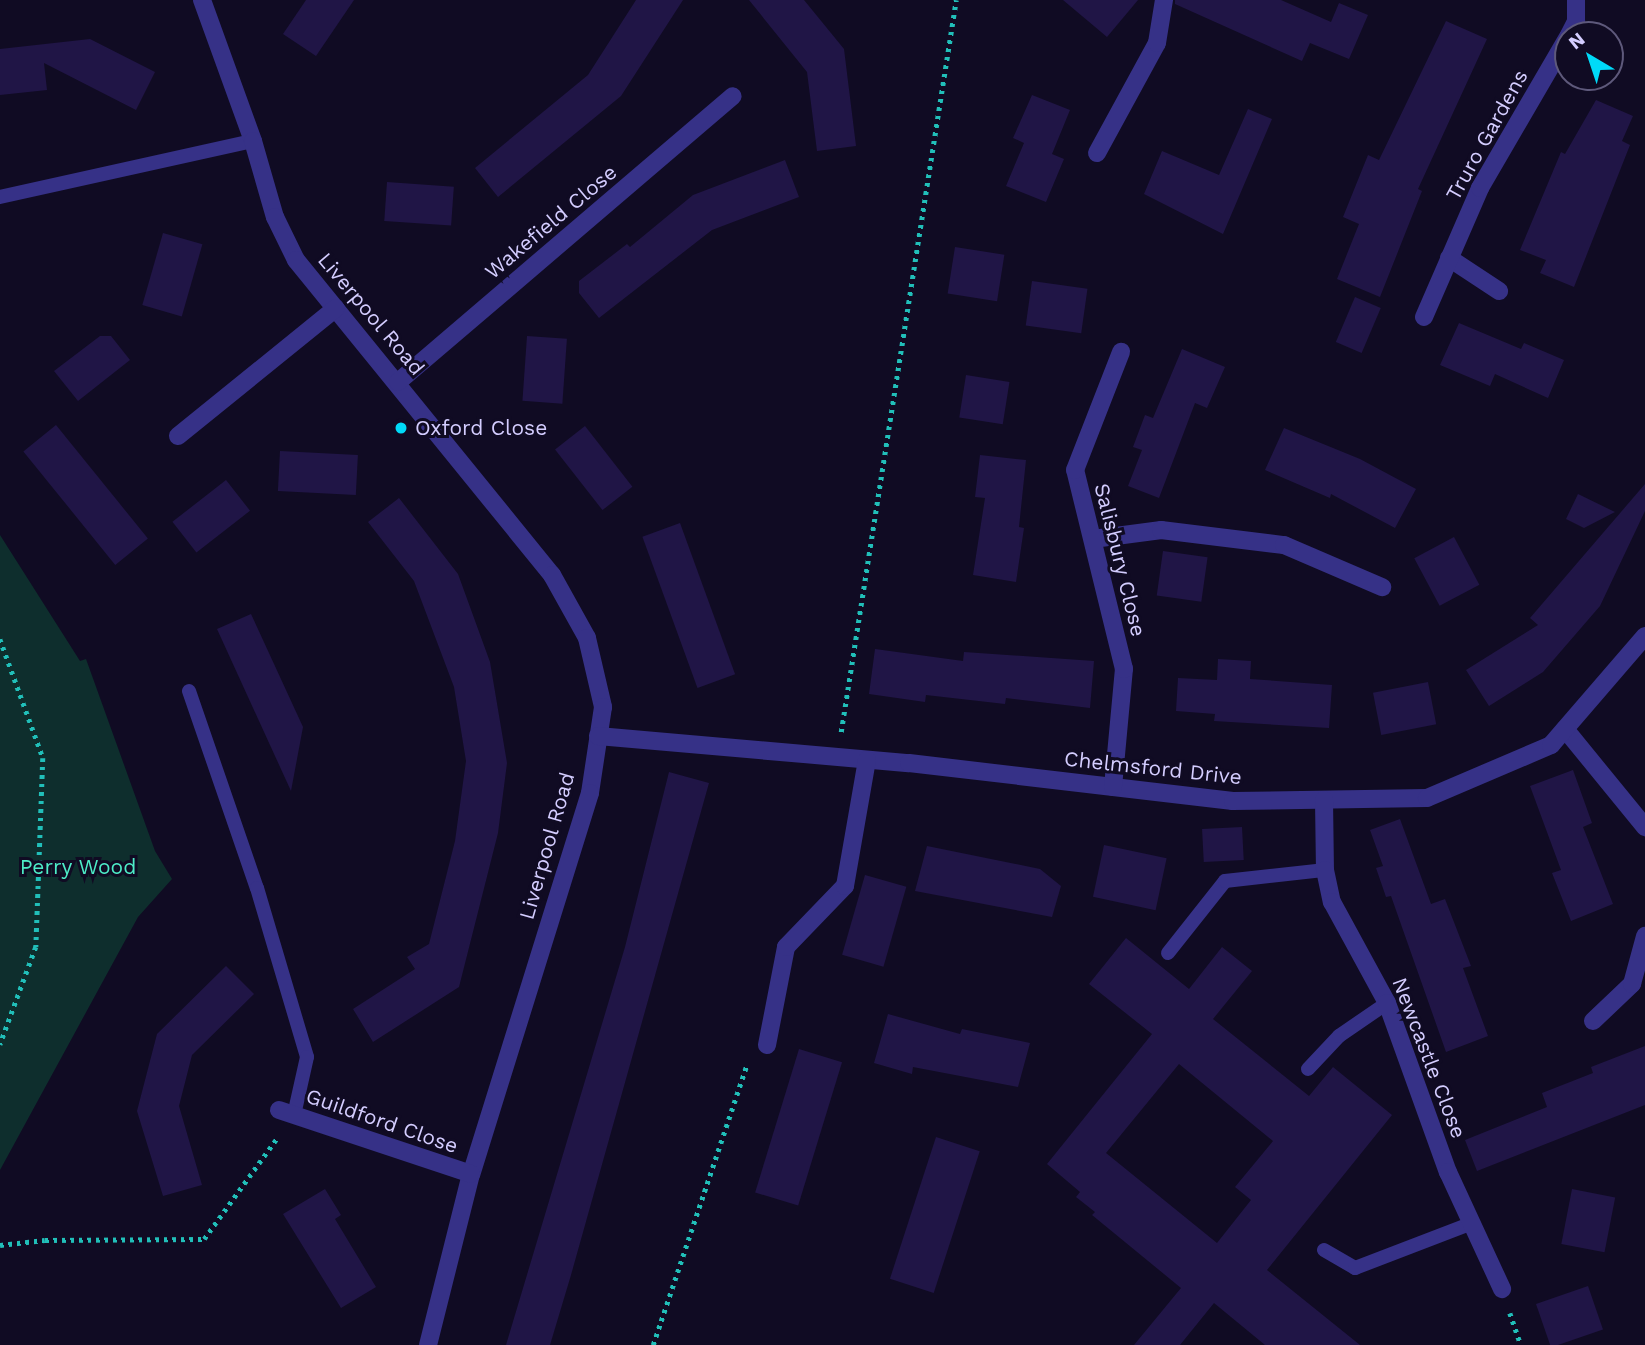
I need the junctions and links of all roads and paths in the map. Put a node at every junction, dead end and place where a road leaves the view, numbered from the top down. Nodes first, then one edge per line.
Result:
1 (202, 0) edge
2 (956, 0) edge
3 (1164, 0) edge
4 (1576, 0) edge
5 (1576, 21) edge
6 (1554, 60) edge
7 (733, 96) dead end
8 (253, 141) junction
9 (1097, 153) dead end
10 (0, 197) edge
11 (1449, 258) junction
12 (1499, 290) dead end
13 (336, 308) junction
14 (1424, 317) dead end
15 (1121, 352) dead end
16 (398, 382) junction
17 (178, 436) dead end
18 (1093, 539) junction
19 (1382, 587) dead end
20 (1645, 636) edge
21 (0, 639) edge
22 (189, 691) dead end
23 (1565, 729) junction
24 (598, 736) junction
25 (837, 757) junction
26 (867, 760) junction
27 (1113, 787) junction
28 (1324, 800) junction
29 (1645, 827) edge
30 (1325, 870) junction
31 (1645, 936) edge
32 (1168, 953) dead end
33 (1387, 1003) junction
34 (1593, 1021) dead end
35 (0, 1045) edge
36 (759, 1049) joint
37 (1308, 1069) dead end
38 (287, 1112) junction
39 (471, 1174) junction
40 (1472, 1223) junction
41 (0, 1245) edge
42 (1324, 1251) dead end
43 (1502, 1289) joint
44 (428, 1345) edge
45 (653, 1345) edge
46 (1521, 1345) edge

1 - 8 street, Liverpool Road
2 - 25 path
3 - 9 street
4 - 5 street, Truro Gardens
6 - 11 street, Truro Gardens
7 - 16 street, Wakefield Close
8 - 10 lane
8 - 13 street, Liverpool Road
11 - 12 street
11 - 14 street, Truro Gardens
13 - 16 street, Liverpool Road
13 - 17 street
15 - 18 street, Salisbury Close
16 - 24 street, Liverpool Road
18 - 19 street
18 - 27 street, Salisbury Close
20 - 23 street, Chelmsford Drive
21 - 35 path
22 - 38 lane
23 - 28 street, Chelmsford Drive
23 - 29 street
24 - 25 street, Chelmsford Drive
24 - 39 street, Liverpool Road
25 - 26 street, Chelmsford Drive
26 - 27 street, Chelmsford Drive
26 - 36 street
27 - 28 street, Chelmsford Drive
28 - 30 street, Newcastle Close
30 - 32 lane
30 - 33 street, Newcastle Close
31 - 34 street
33 - 37 lane
33 - 40 street, Newcastle Close
36 - 45 path
38 - 39 street, Guildford Close
38 - 41 path
39 - 44 street, Liverpool Road
40 - 42 lane
40 - 43 street, Newcastle Close
43 - 46 path

